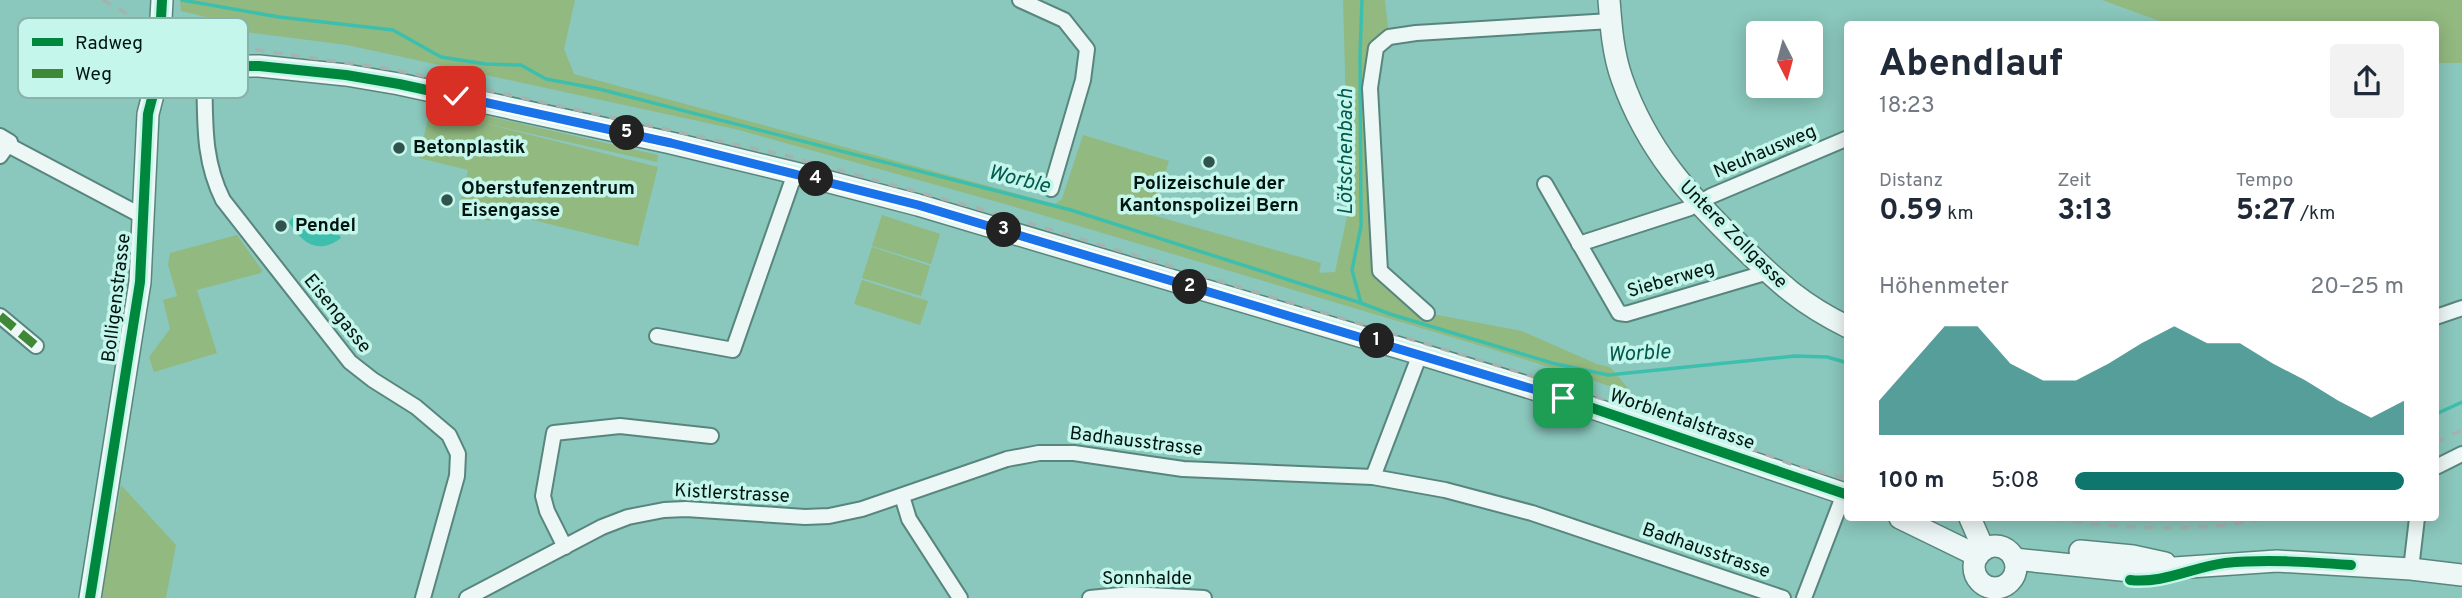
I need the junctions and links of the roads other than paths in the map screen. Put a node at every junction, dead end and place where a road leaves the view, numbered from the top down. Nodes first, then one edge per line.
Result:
1 (162, 0) edge
2 (1020, 0) edge
3 (1610, 11) edge
4 (161, 18) edge
5 (248, 66) edge
6 (151, 98) edge
7 (205, 98) edge
8 (1844, 140) edge
9 (3, 146) edge
10 (795, 173) junction
11 (1545, 184) dead end
12 (1051, 189) dead end
13 (1698, 205) junction
14 (144, 217) junction
15 (1579, 244) junction
16 (1768, 272) junction
17 (2462, 309) edge
18 (1427, 313) dead end
19 (0, 316) edge
20 (2439, 316) edge
21 (1844, 325) edge
22 (657, 336) dead end
23 (36, 346) dead end
24 (1419, 354) junction
25 (711, 436) dead end
26 (2462, 454) edge
27 (2439, 466) edge
28 (1373, 477) junction
29 (1844, 493) edge
30 (902, 496) junction
31 (1844, 499) edge
32 (1907, 521) edge
33 (1971, 521) edge
34 (2417, 521) edge
35 (565, 547) junction
36 (2411, 569) junction
37 (1997, 573) edge
38 (2462, 575) edge
39 (90, 598) edge
40 (423, 598) edge
41 (467, 598) edge
42 (960, 598) edge
43 (1090, 598) edge
44 (1204, 598) edge
45 (1783, 598) edge
46 (1804, 598) edge

1 - 4 main road, Bolligenstrasse
2 - 12 street
3 - 13 main road, Untere Zollgasse
3 - 18 street
5 - 10 main road, Worblentalstrasse
6 - 14 main road, Bolligenstrasse
7 - 40 street, Eisengasse
8 - 13 street, Neuhausweg
9 - 14 street
10 - 22 street
10 - 24 main road, Worblentalstrasse
11 - 15 street, Sieberweg
13 - 15 street
13 - 16 main road, Untere Zollgasse
14 - 39 main road, Bolligenstrasse
15 - 16 street, Sieberweg
16 - 21 main road, Untere Zollgasse
17 - 20 street
19 - 23 street
24 - 28 street
24 - 29 main road, Worblentalstrasse
25 - 35 street
26 - 27 street
28 - 30 street, Badhausstrasse
28 - 45 street, Badhausstrasse
30 - 35 street, Kistlerstrasse
30 - 42 street
31 - 46 street
32 - 37 main road
33 - 37 main road
34 - 36 street
35 - 41 street, Kistlerstrasse
36 - 37 main road
36 - 38 main road
43 - 44 street, Sonnhalde

